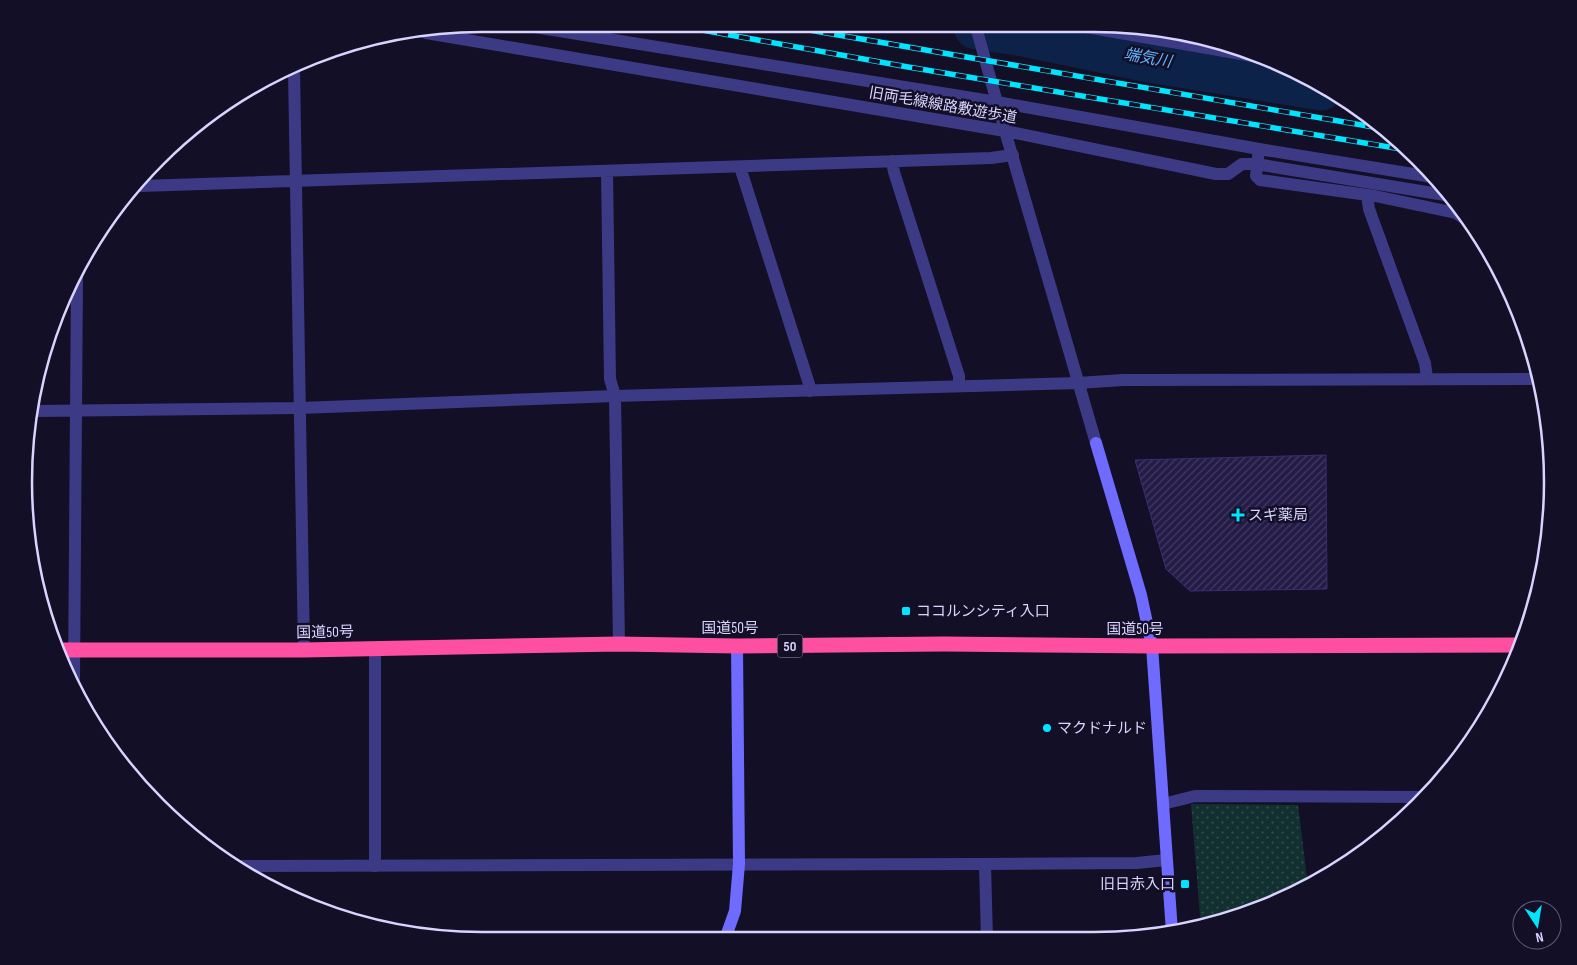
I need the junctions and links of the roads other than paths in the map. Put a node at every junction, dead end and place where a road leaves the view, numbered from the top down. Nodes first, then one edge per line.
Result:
1 (565, 32) edge
2 (977, 32) edge
3 (1120, 33) edge
4 (436, 35) edge
5 (1218, 50) edge
6 (294, 74) edge
7 (997, 102) junction
8 (1005, 131) junction
9 (1259, 149) junction
10 (1013, 155) junction
11 (892, 161) junction
12 (1256, 164) junction
13 (740, 167) junction
14 (607, 171) junction
15 (1424, 176) edge
16 (297, 181) junction
17 (144, 186) edge
18 (1440, 194) edge
19 (1367, 195) junction
20 (1455, 213) edge
21 (77, 288) edge
22 (1427, 378) junction
23 (1532, 379) edge
24 (1078, 383) junction
25 (959, 386) junction
26 (810, 391) junction
27 (615, 396) junction
28 (300, 408) junction
29 (76, 410) junction
30 (38, 412) edge
31 (619, 644) junction
32 (1514, 644) edge
33 (737, 646) junction
34 (1152, 646) junction
35 (375, 649) junction
36 (65, 650) edge
37 (75, 650) junction
38 (304, 650) junction
39 (74, 671) edge
40 (1416, 798) edge
41 (1163, 804) junction
42 (1166, 860) junction
43 (739, 864) junction
44 (985, 864) junction
45 (247, 866) edge
46 (375, 866) junction
47 (1171, 926) edge
48 (728, 932) edge
49 (987, 932) edge

1 - 7 street
2 - 7 street
3 - 5 street
4 - 8 street, 旧両毛線線路敷遊歩道
6 - 16 street
7 - 8 street
7 - 9 street
8 - 10 street
8 - 12 street, 旧両毛線線路敷遊歩道
9 - 12 street
9 - 15 street
10 - 11 street
10 - 24 street
11 - 13 street
11 - 25 street
12 - 18 street, 旧両毛線線路敷遊歩道
12 - 19 street
13 - 14 street
13 - 26 street
14 - 16 street
14 - 27 street
16 - 17 street
16 - 28 street
19 - 20 street
19 - 22 street
21 - 29 street
22 - 23 street
22 - 24 street
24 - 25 street
24 - 34 street
25 - 26 street
26 - 27 street
27 - 28 street
27 - 31 street
28 - 29 street
28 - 38 street
29 - 30 street
29 - 37 street
31 - 33 highway, 国道50号 / 50
31 - 35 highway, 国道50号 / 50
32 - 34 highway, 国道50号 / 50
33 - 34 highway, 国道50号 / 50
33 - 43 street
34 - 41 street
35 - 38 highway, 国道50号 / 50
35 - 46 street
36 - 37 highway, 国道50号 / 50
37 - 38 highway, 国道50号 / 50
37 - 39 street
40 - 41 street
41 - 42 street
42 - 44 street
42 - 47 street
43 - 44 street
43 - 46 street
43 - 48 street
44 - 49 street
45 - 46 street

